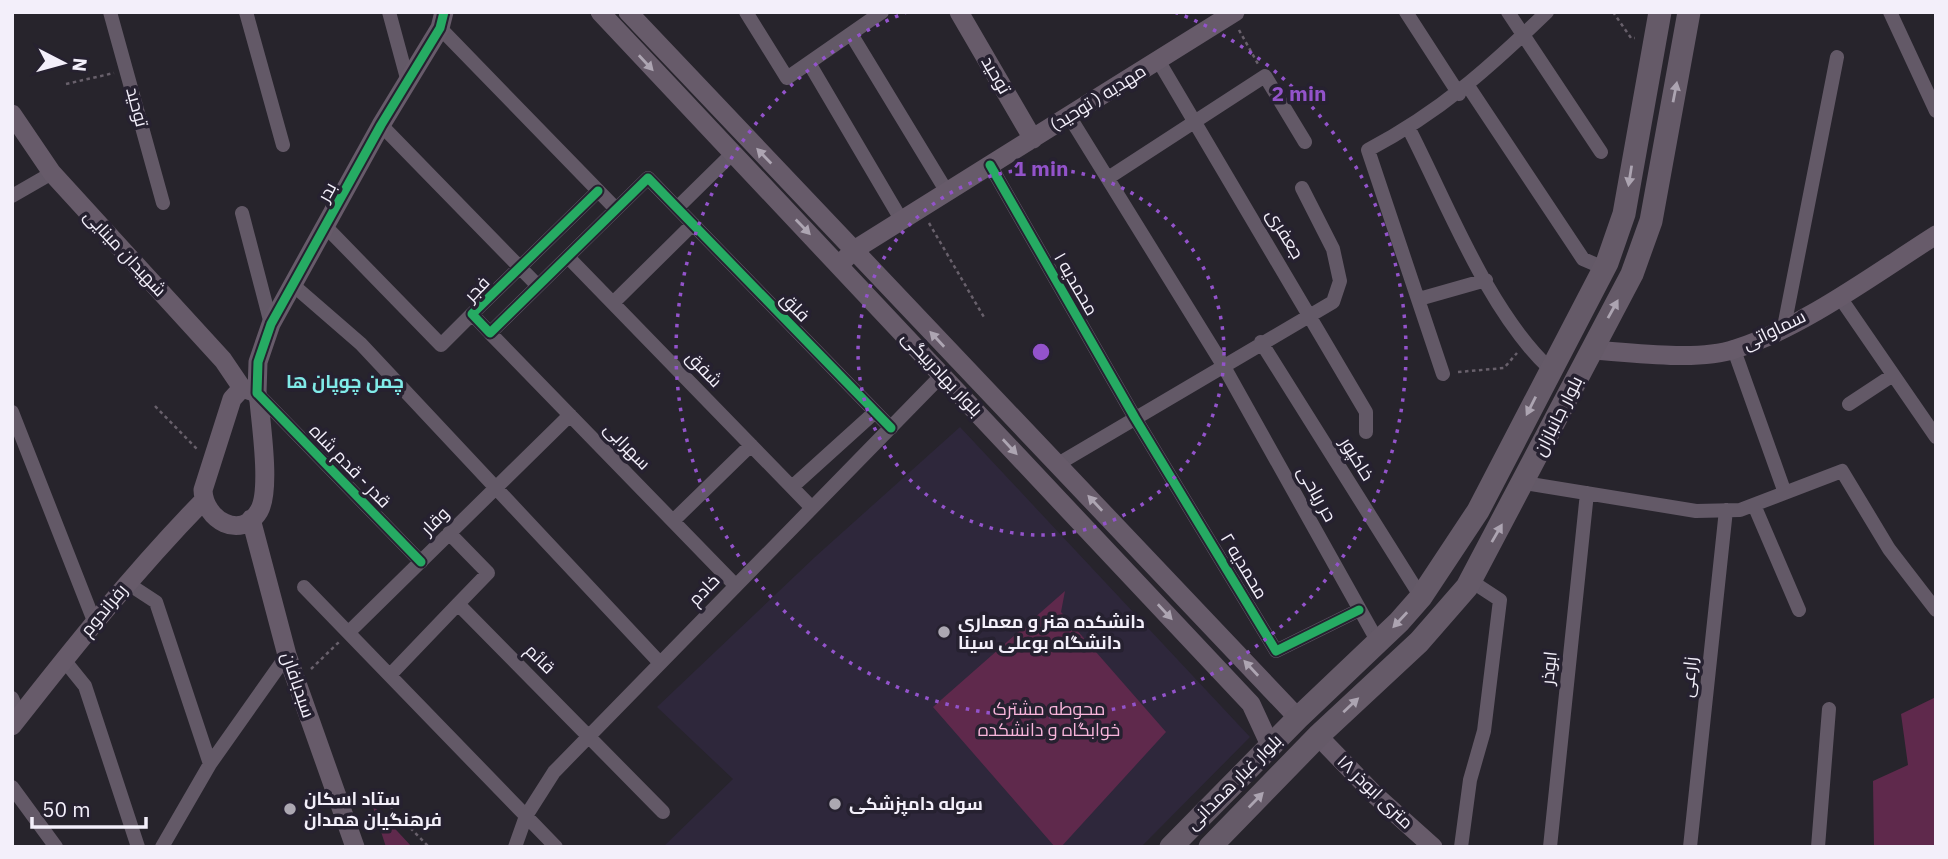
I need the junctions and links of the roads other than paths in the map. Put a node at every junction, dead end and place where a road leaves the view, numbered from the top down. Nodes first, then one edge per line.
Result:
1 (110, 12) edge
2 (246, 12) edge
3 (389, 12) edge
4 (600, 12) edge
5 (628, 12) edge
6 (746, 12) edge
7 (855, 12) edge
8 (882, 12) edge
9 (959, 12) edge
10 (1406, 12) edge
11 (1508, 12) edge
12 (1547, 12) edge
13 (1660, 12) edge
14 (1689, 12) edge
15 (1890, 12) edge
16 (1233, 14) edge
17 (442, 20) edge
18 (864, 25) junction
19 (851, 34) junction
20 (1521, 37) junction
21 (1655, 37) junction
22 (1684, 42) junction
23 (1837, 57) dead end
24 (1158, 60) junction
25 (808, 63) junction
26 (408, 82) junction
27 (1463, 90) junction
28 (1936, 111) edge
29 (12, 114) edge
30 (1069, 116) junction
31 (1194, 120) junction
32 (382, 124) junction
33 (1409, 129) junction
34 (1033, 139) junction
35 (1305, 142) dead end
36 (283, 145) dead end
37 (1601, 152) dead end
38 (733, 153) junction
39 (990, 165) junction
40 (52, 173) junction
41 (1108, 178) junction
42 (1302, 188) dead end
43 (598, 191) junction
44 (947, 192) junction
45 (12, 196) edge
46 (163, 203) dead end
47 (677, 208) junction
48 (616, 209) junction
49 (242, 214) dead end
50 (902, 220) junction
51 (693, 225) junction
52 (326, 227) junction
53 (1936, 235) edge
54 (854, 250) junction
55 (568, 257) junction
56 (839, 265) junction
57 (520, 267) junction
58 (1604, 268) junction
59 (1486, 280) junction
60 (293, 285) junction
61 (538, 286) junction
62 (1839, 296) junction
63 (1419, 299) junction
64 (613, 303) junction
65 (1310, 313) junction
66 (472, 314) junction
67 (271, 324) junction
68 (1784, 327) junction
69 (490, 333) junction
70 (1262, 342) junction
71 (1591, 349) junction
72 (1734, 350) junction
73 (1223, 365) junction
74 (1550, 369) junction
75 (1443, 374) road end
76 (942, 375) junction
77 (1893, 375) junction
78 (250, 391) junction
79 (1849, 404) dead end
80 (12, 412) edge
81 (875, 412) junction
82 (570, 415) junction
83 (1135, 418) junction
84 (891, 428) junction
85 (1366, 432) dead end
86 (1936, 437) edge
87 (751, 445) junction
88 (1058, 464) junction
89 (1524, 483) junction
90 (792, 488) junction
91 (494, 489) junction
92 (1587, 493) junction
93 (1785, 493) junction
94 (203, 501) junction
95 (1754, 505) junction
96 (812, 508) junction
97 (1726, 510) junction
98 (251, 519) junction
99 (673, 521) junction
100 (449, 533) junction
101 (421, 562) junction
102 (1471, 581) junction
103 (127, 583) junction
104 (736, 586) junction
105 (304, 587) dead end
106 (1421, 597) junction
107 (458, 604) junction
108 (1359, 610) junction
109 (1799, 610) dead end
110 (1936, 610) edge
111 (94, 621) junction
112 (350, 631) junction
113 (1378, 642) junction
114 (287, 655) junction
115 (64, 660) junction
116 (660, 663) junction
117 (391, 674) junction
118 (1829, 709) dead end
119 (15, 713) edge
120 (1298, 718) junction
121 (589, 735) junction
122 (1270, 745) junction
123 (1310, 745) junction
124 (209, 764) junction
125 (12, 787) edge
126 (663, 812) dead end
127 (526, 816) junction
128 (1423, 844) edge
129 (56, 847) edge
130 (138, 847) edge
131 (162, 847) edge
132 (355, 847) edge
133 (515, 847) edge
134 (556, 847) edge
135 (1171, 847) edge
136 (1210, 847) edge
137 (1461, 847) edge
138 (1550, 847) edge
139 (1690, 847) edge
140 (1818, 847) edge

1 - 46 street, توحید
2 - 36 street
3 - 26 street
4 -> 38 street, بلوار بهادربیگی
54 -> 5 street, بلوار بهادربیگی
6 - 25 street
7 - 18 street
8 - 18 street
9 - 34 street, توحید
10 - 27 street
11 - 20 street
12 - 20 street
13 - 21 main road, بلوار جانبازان
14 - 22 main road, بلوار جانبازان
15 - 28 street
16 - 24 street, مهدیه ( توحید)
17 - 26 street, بدر
17 - 43 street
18 - 19 street
19 - 25 street
19 - 44 street
20 - 27 street
20 - 37 street
21 - 22 main road
21 -> 58 main road, بلوار جانبازان
71 -> 22 main road, بلوار جانبازان
23 - 68 street
24 - 30 street, مهدیه ( توحید)
24 - 31 street, جعفری
25 - 50 street
26 - 32 street, بدر
27 - 33 street
27 - 58 street
29 - 40 street, شهیدان مینایی
30 - 34 street, مهدیه ( توحید)
30 - 41 street, حر ریاحی
31 - 35 street
31 - 41 street
31 - 65 street, جعفری
32 - 52 street, بدر
32 - 57 street
33 - 59 street
33 - 63 street
34 - 39 street, مهدیه ( توحید)
38 - 47 street
38 -> 56 street, بلوار بهادربیگی
39 - 44 street, مهدیه ( توحید)
39 - 83 street, محمدیه ۱
40 - 45 street
40 - 78 street, شهیدان مینایی
41 - 73 street, حر ریاحی
42 - 65 street
43 - 48 street
43 - 57 street, فجر
44 - 50 street, مهدیه ( توحید)
47 - 48 street, فلق
47 - 51 street, فلق
48 - 55 street
49 - 67 street
50 - 54 street, مهدیه ( توحید)
51 - 64 street
51 - 81 street, فلق
52 - 60 street, بدر
52 - 66 street
53 - 62 street, سماواتی
54 - 56 street, مهدیه ( توحید)
88 -> 54 street, بلوار بهادربیگی
55 - 61 street
55 - 64 street, شفق
56 - 76 street, بلوار بهادربیگی
57 - 61 street
57 - 66 street, فجر
58 - 74 main road, بلوار جانبازان
59 - 63 street
59 - 74 street
60 - 67 street, بدر
60 - 91 street
61 - 69 street
62 - 68 street, سماواتی
62 - 77 street
63 - 75 street
64 - 87 street, شفق
65 - 70 street
65 - 85 street, جعفری
66 - 69 street, فجر
67 - 78 street, بدر
68 - 72 street, سماواتی
69 - 82 street, سهرابی
70 - 73 street
70 - 106 street, خاکپور
71 - 72 street, سماواتی
71 - 89 main road, بلوار جانبازان
72 - 93 street
73 - 83 street
73 - 108 street, حر ریاحی
74 -> 106 main road, بلوار جانبازان
76 - 84 street, خادم
76 -> 122 street, بلوار بهادربیگی
77 - 79 street
77 - 86 street
78 - 94 street
78 - 98 street
78 - 101 street, قدر - قدم شاه
80 - 111 street
81 - 84 street, فلق
81 - 90 street
82 - 91 street, وقار
82 - 99 street, سهرابی
83 - 88 street
83 - 108 street, محمدیه ۲
84 - 96 street, خادم
87 - 90 street, شفق
87 - 99 street
120 -> 88 street, بلوار بهادربیگی
89 - 92 street
102 -> 89 main road, بلوار جانبازان
90 - 96 street, شفق
91 - 100 street, وقار
91 - 116 street
92 - 97 street
92 - 138 street, ابوذر
93 - 95 street
93 - 110 street
94 - 98 street
94 - 103 street, رفراندوم
95 - 97 street
95 - 109 street
96 - 104 street, خادم
97 - 139 street, زارعی
98 - 114 street, سبدبافان
99 - 104 street, سهرابی
100 - 101 street, وقار
100 - 107 street
101 - 112 street, وقار
123 -> 102 main road, بلوار جانبازان
102 - 137 street
103 - 111 street, رفراندوم
103 - 124 street
104 - 116 street, خادم
105 - 112 street
106 -> 113 main road, بلوار جانبازان
107 - 117 street
107 - 121 street, قائم
108 - 113 street, حر ریاحی
111 - 115 street, رفراندوم
112 - 117 street
113 - 120 main road, بلوار جانبازان
114 - 124 street
114 - 132 street, سبدبافان
115 - 119 street, رفراندوم
115 - 130 street
116 - 121 street, خادم
117 - 127 street
118 - 140 street
120 - 122 main road, بلوار غبار همدانی
121 - 126 street, قائم
121 - 127 street, خادم
122 - 135 main road, بلوار غبار همدانی
123 - 128 street, ۱۸ متری ابوذر
136 -> 123 main road, بلوار غبار همدانی
124 - 131 street
125 - 129 street
127 - 133 street, خادم
127 - 134 street

